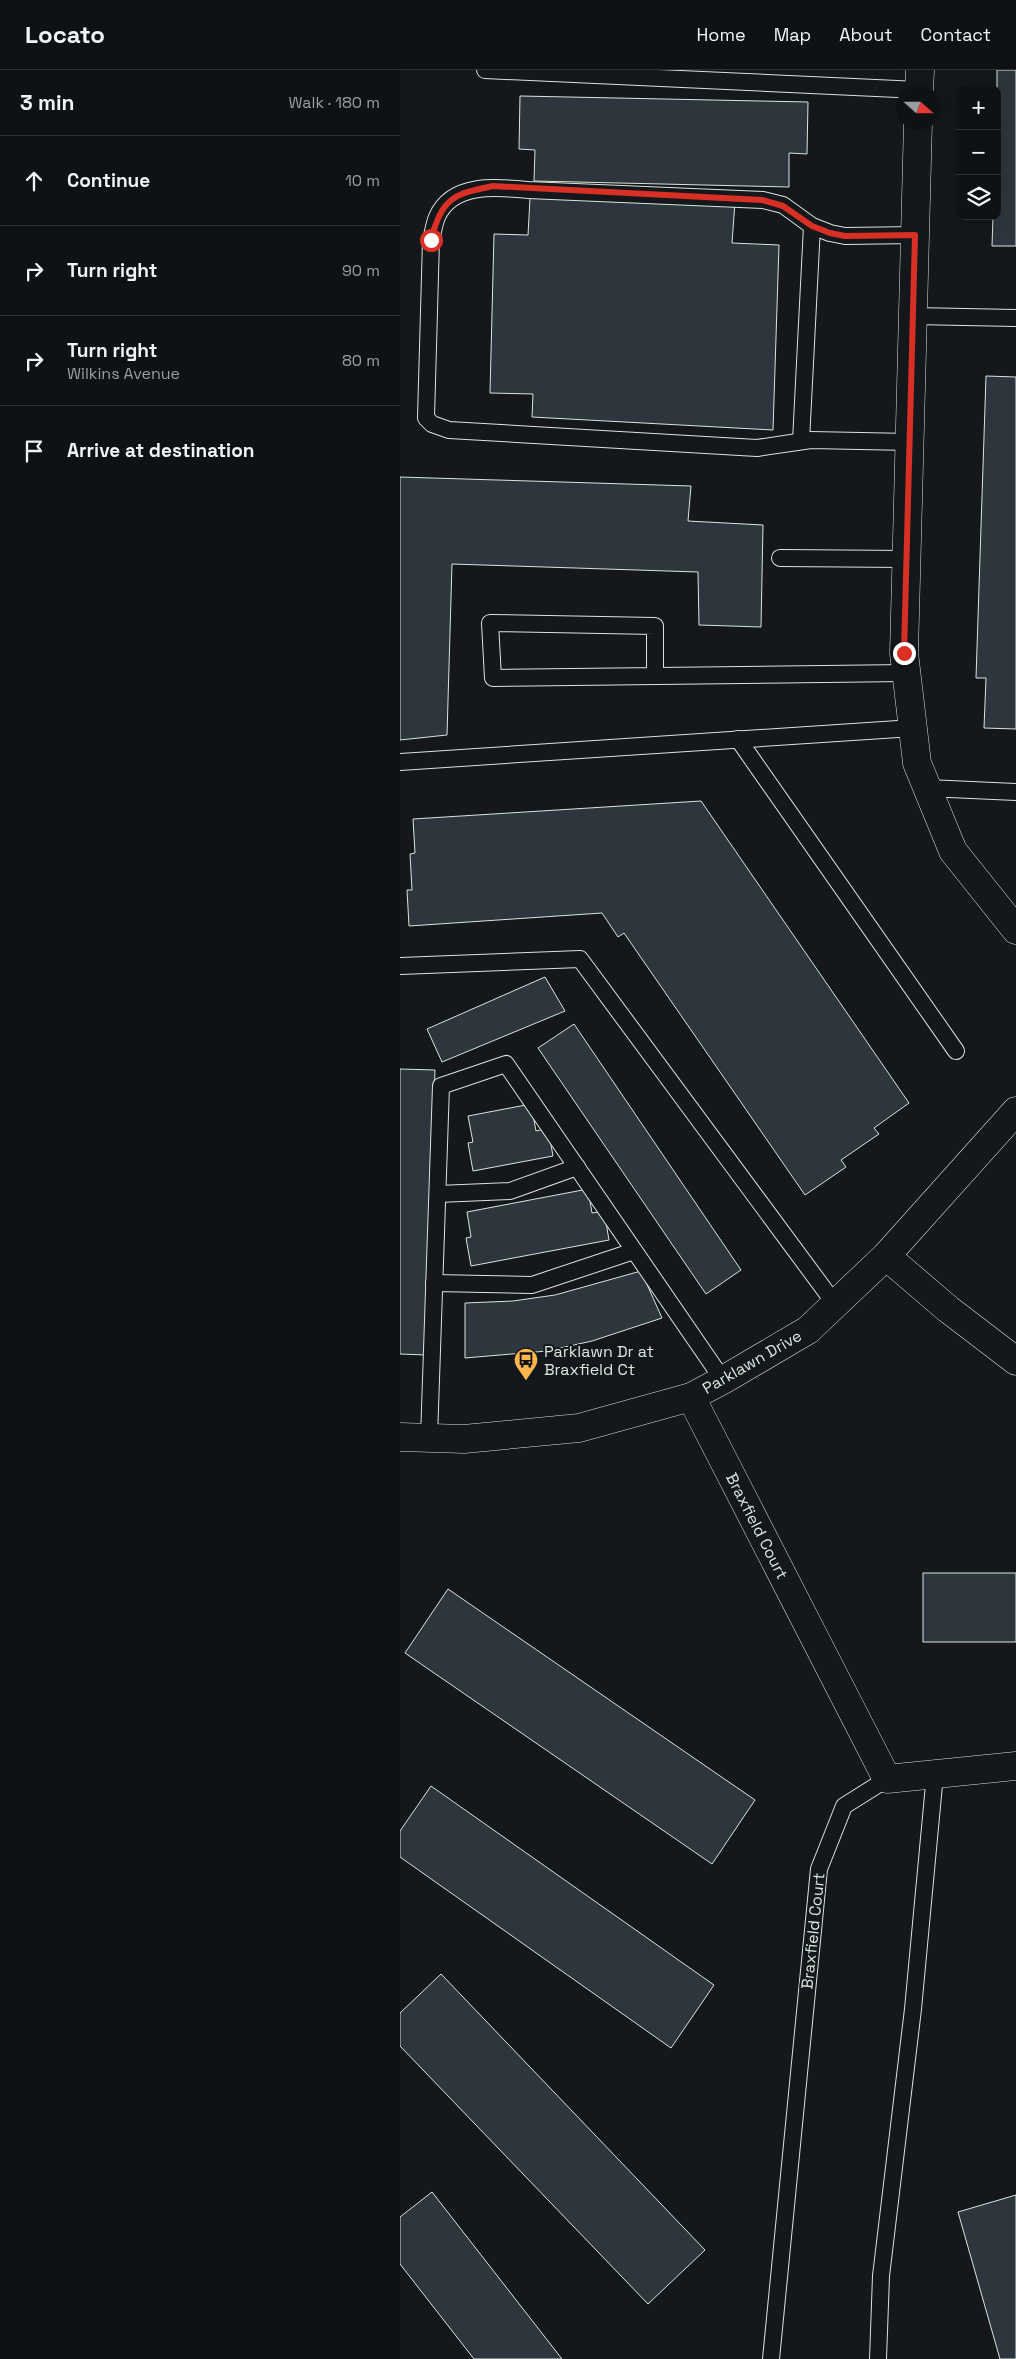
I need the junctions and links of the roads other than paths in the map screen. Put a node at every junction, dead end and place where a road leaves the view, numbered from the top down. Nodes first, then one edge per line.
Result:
1 (485, 70) edge
2 (919, 84) edge
3 (918, 130) edge
4 (812, 226) junction
5 (915, 235) junction
6 (913, 316) junction
7 (1016, 318) edge
8 (801, 442) junction
9 (910, 442) junction
10 (780, 558) dead end
11 (906, 559) junction
12 (906, 673) junction
13 (655, 676) junction
14 (912, 728) junction
15 (738, 739) junction
16 (400, 762) edge
17 (927, 788) junction
18 (1016, 792) edge
19 (1016, 930) edge
20 (400, 966) edge
21 (956, 1051) dead end
22 (1016, 1111) edge
23 (577, 1167) junction
24 (438, 1194) junction
25 (634, 1251) junction
26 (886, 1256) junction
27 (434, 1283) junction
28 (835, 1304) junction
29 (1016, 1362) edge
30 (723, 1380) junction
31 (691, 1397) junction
32 (400, 1437) edge
33 (429, 1438) junction
34 (1016, 1766) edge
35 (935, 1774) junction
36 (887, 1779) junction
37 (772, 2359) edge
38 (878, 2359) edge

1 - 2 lane
3 - 5 street
4 - 5 lane
4 - 8 lane
4 - 8 lane
5 - 6 street
6 - 7 lane
6 - 9 street
8 - 9 lane
9 - 11 street
10 - 11 lane
11 - 12 street
12 - 13 lane
12 - 14 street
13 - 13 lane
14 - 15 lane
14 - 17 street
15 - 16 lane
15 - 21 lane
17 - 18 lane
17 - 19 street
20 - 28 lane
22 - 26 street, Parklawn Drive
23 - 24 lane
23 - 24 lane
23 - 25 lane
24 - 27 lane
25 - 27 lane
25 - 30 lane
26 - 28 street, Parklawn Drive
26 - 29 street
27 - 33 lane
28 - 30 street, Parklawn Drive
30 - 31 street, Parklawn Drive
31 - 33 street, Parklawn Drive
31 - 36 street, Braxfield Court
32 - 33 street, Parklawn Drive
34 - 35 street
35 - 36 street
35 - 38 lane
36 - 37 lane, Braxfield Court

